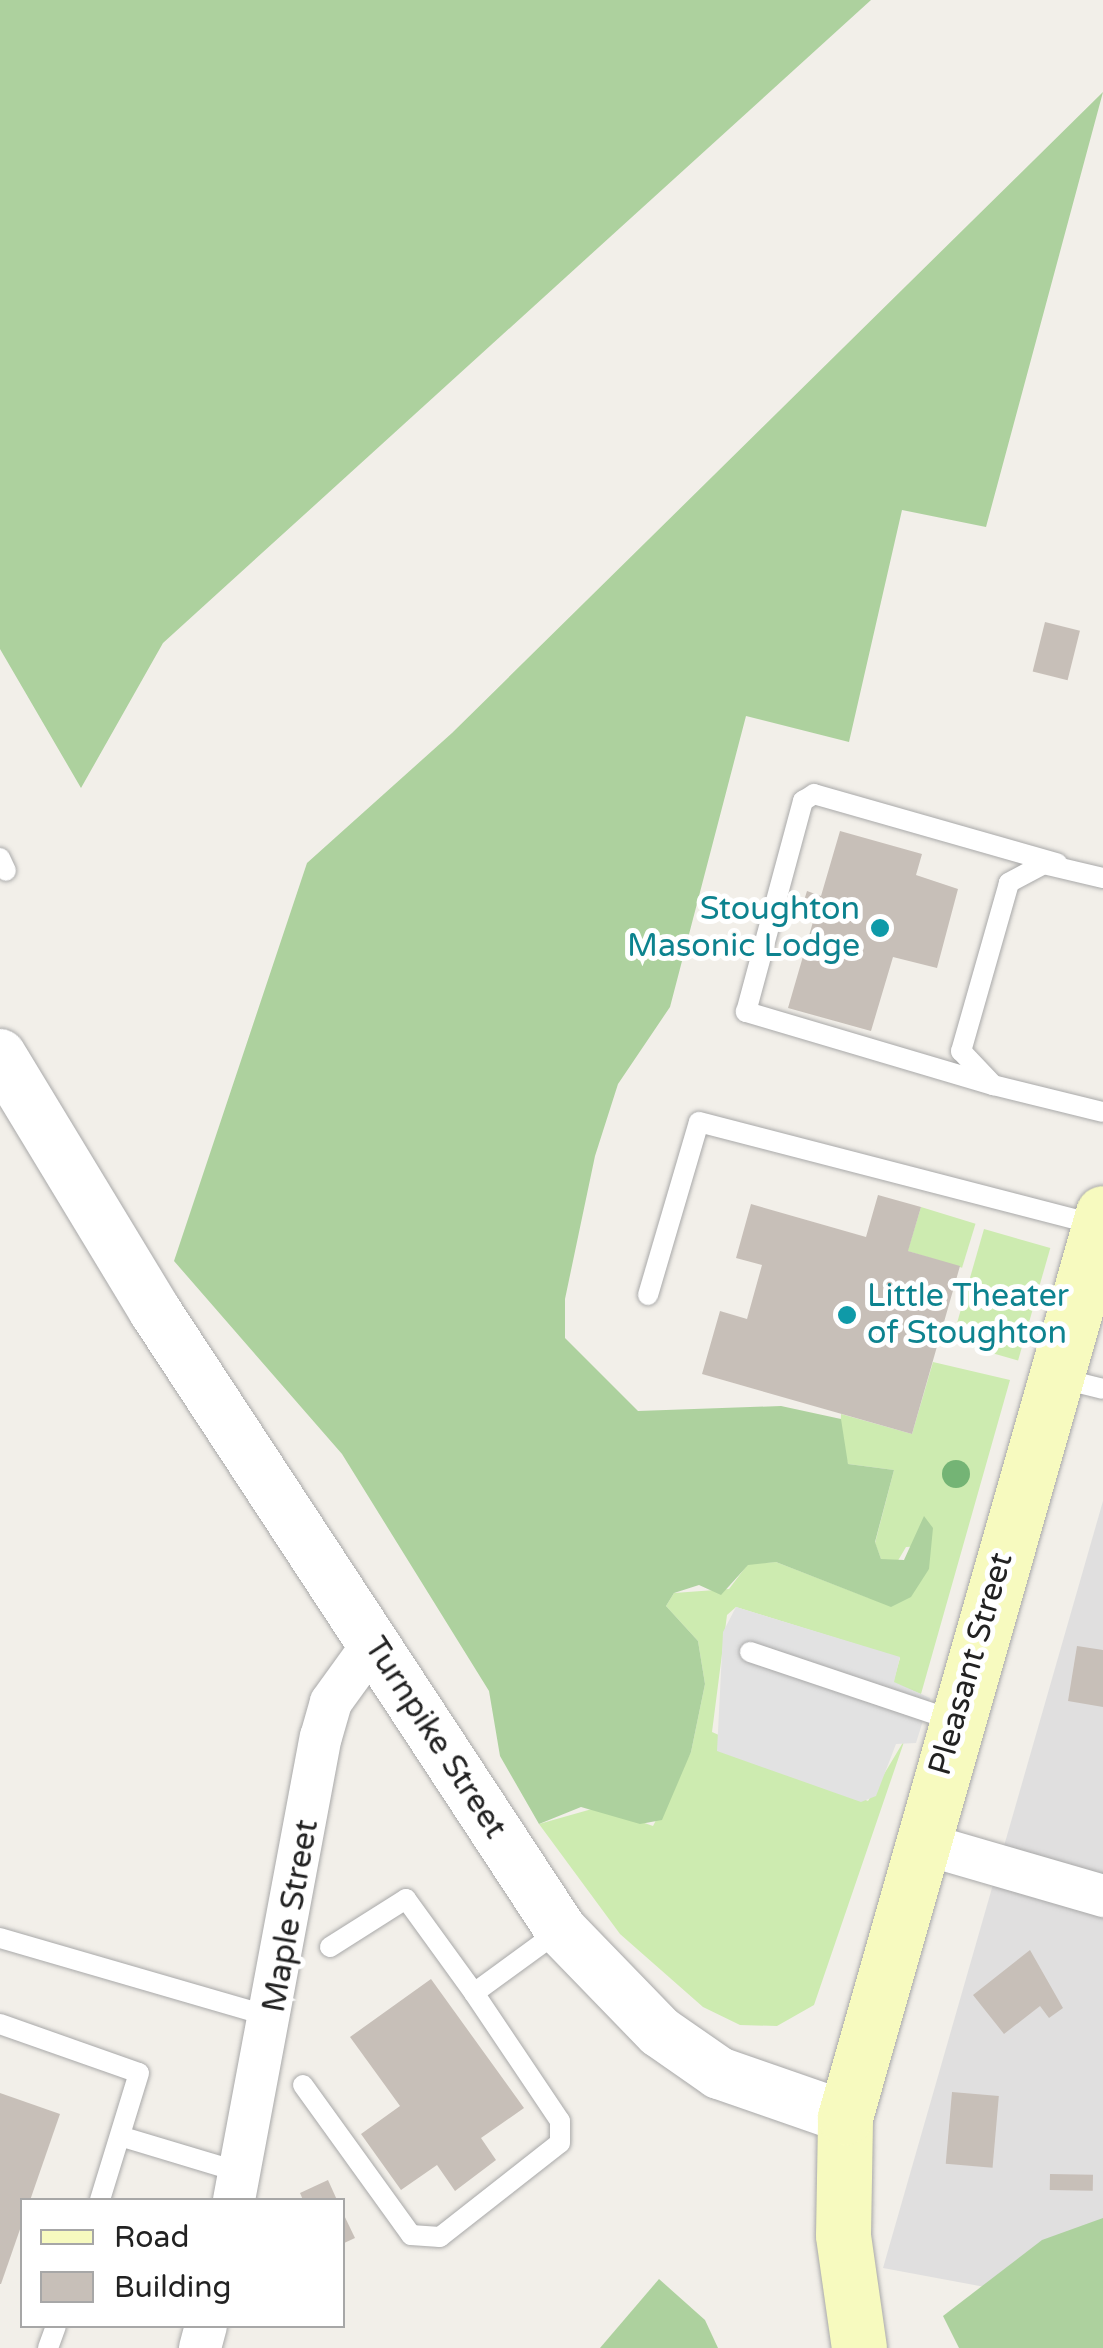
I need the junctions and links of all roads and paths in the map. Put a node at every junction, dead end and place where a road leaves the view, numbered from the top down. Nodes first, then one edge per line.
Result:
1 (1057, 863) junction
2 (1103, 878) edge
3 (0, 1055) edge
4 (993, 1085) junction
5 (1103, 1112) edge
6 (1101, 1220) edge
7 (648, 1296) dead end
8 (1078, 1382) edge
9 (372, 1644) junction
10 (750, 1652) dead end
11 (956, 1721) junction
12 (920, 1843) junction
13 (1103, 1896) edge
14 (561, 1930) junction
15 (0, 1938) edge
16 (330, 1948) dead end
17 (474, 1993) junction
18 (274, 2017) junction
19 (0, 2024) edge
20 (303, 2084) dead end
21 (844, 2117) junction
22 (123, 2137) junction
23 (237, 2186) edge
24 (101, 2198) edge
25 (859, 2348) edge

1 - 2 lane
1 - 4 lane
1 - 4 lane
3 - 9 street, Turnpike Street
4 - 5 lane
6 - 7 lane
6 - 8 main road, Pleasant Street
8 - 11 main road, Pleasant Street
9 - 14 street, Turnpike Street
9 - 18 street, Maple Street
10 - 11 lane
11 - 12 main road, Pleasant Street
12 - 13 street
12 - 21 main road, Pleasant Street
14 - 17 lane
14 - 21 street, Turnpike Street
15 - 18 lane
16 - 17 lane
17 - 20 lane
18 - 23 street, Maple Street
19 - 22 lane
21 - 25 main road
22 - 23 lane
22 - 24 lane

